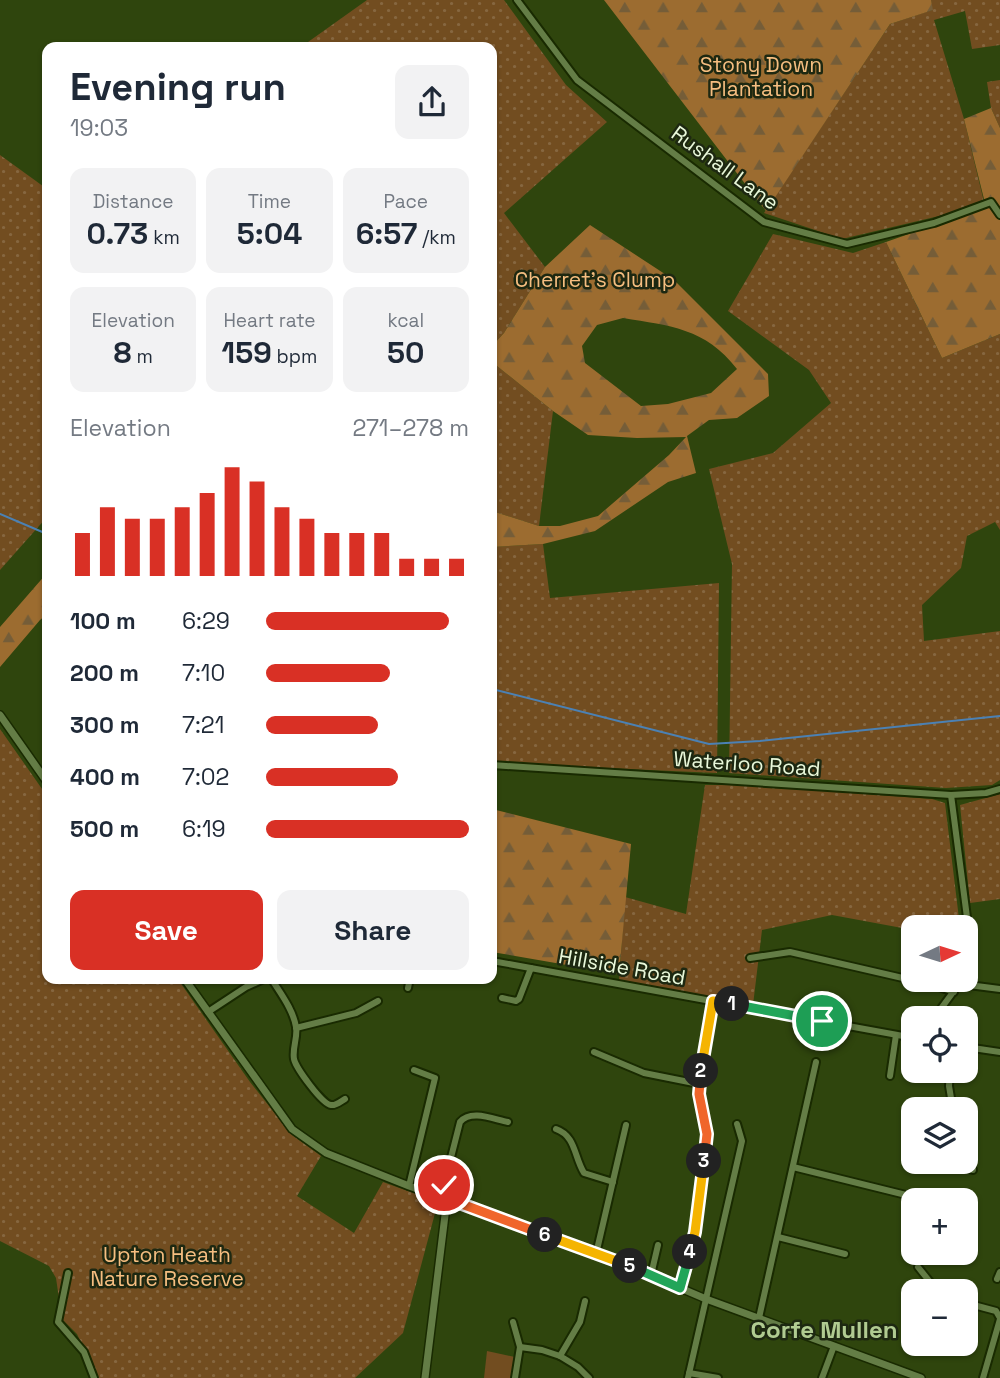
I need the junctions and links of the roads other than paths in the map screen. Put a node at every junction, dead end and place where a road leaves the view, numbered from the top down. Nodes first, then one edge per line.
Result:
1 (517, 0) edge
2 (1000, 215) edge
3 (0, 715) edge
4 (497, 765) edge
5 (42, 775) edge
6 (1000, 789) edge
7 (951, 795) junction
8 (967, 915) edge
9 (750, 958) dead end
10 (497, 962) edge
11 (531, 968) junction
12 (901, 978) edge
13 (188, 984) edge
14 (244, 984) edge
15 (253, 984) edge
16 (272, 984) edge
17 (409, 984) edge
18 (978, 985) edge
19 (246, 987) junction
20 (408, 988) dead end
21 (1000, 989) edge
22 (954, 992) edge
23 (502, 998) dead end
24 (378, 1001) dead end
25 (713, 1001) junction
26 (943, 1006) edge
27 (208, 1012) junction
28 (296, 1028) junction
29 (896, 1035) junction
30 (901, 1036) edge
31 (978, 1049) edge
32 (594, 1052) dead end
33 (1000, 1052) edge
34 (816, 1062) dead end
35 (414, 1070) dead end
36 (890, 1076) dead end
37 (699, 1084) junction
38 (345, 1099) dead end
39 (508, 1122) dead end
40 (737, 1124) dead end
41 (556, 1129) dead end
42 (627, 1129) dead end
43 (793, 1167) junction
44 (613, 1182) junction
45 (409, 1186) junction
46 (901, 1194) edge
47 (447, 1199) junction
48 (778, 1237) junction
49 (659, 1245) dead end
50 (596, 1254) junction
51 (845, 1254) dead end
52 (918, 1267) dead end
53 (68, 1273) dead end
54 (651, 1275) junction
55 (928, 1279) edge
56 (680, 1288) junction
57 (706, 1298) junction
58 (585, 1301) dead end
59 (978, 1306) edge
60 (759, 1318) junction
61 (1000, 1319) edge
62 (513, 1322) dead end
63 (834, 1346) junction
64 (520, 1347) junction
65 (560, 1356) junction
66 (689, 1375) edge
67 (94, 1378) edge
68 (425, 1378) edge
69 (514, 1378) edge
70 (589, 1378) edge
71 (718, 1378) edge
72 (822, 1378) edge
73 (921, 1378) edge
74 (982, 1378) edge

1 - 2 street, Rushall Lane
3 - 5 street
4 - 7 street, Waterloo Road
6 - 7 street, Waterloo Road
7 - 8 street
9 - 12 street
10 - 11 street, Hillside Road
11 - 23 street, Hillside Road
11 - 25 street, Hillside Road
13 - 27 street
14 - 19 street
15 - 19 street
16 - 28 street
17 - 20 street
18 - 21 street
19 - 27 street
22 - 26 street
24 - 28 street
25 - 29 street, Hillside Road
25 - 37 street
27 - 45 street
28 - 38 street
29 - 30 street, Hillside Road
29 - 36 street
31 - 33 street
32 - 37 street
34 - 43 street
35 - 45 street
37 - 56 street
39 - 47 street
40 - 57 street
41 - 44 street
42 - 44 street
43 - 46 street
43 - 48 street
44 - 50 street
45 - 47 street
47 - 50 street
47 - 68 street
48 - 51 street
48 - 60 street
49 - 54 street
50 - 54 street
52 - 55 street
53 - 67 street
54 - 56 street
56 - 57 street
57 - 60 street
57 - 66 street
58 - 65 street
59 - 61 street
60 - 63 street
61 - 74 street
62 - 64 street
63 - 72 street
63 - 73 street
64 - 65 street
64 - 69 street
65 - 70 street
66 - 71 street

